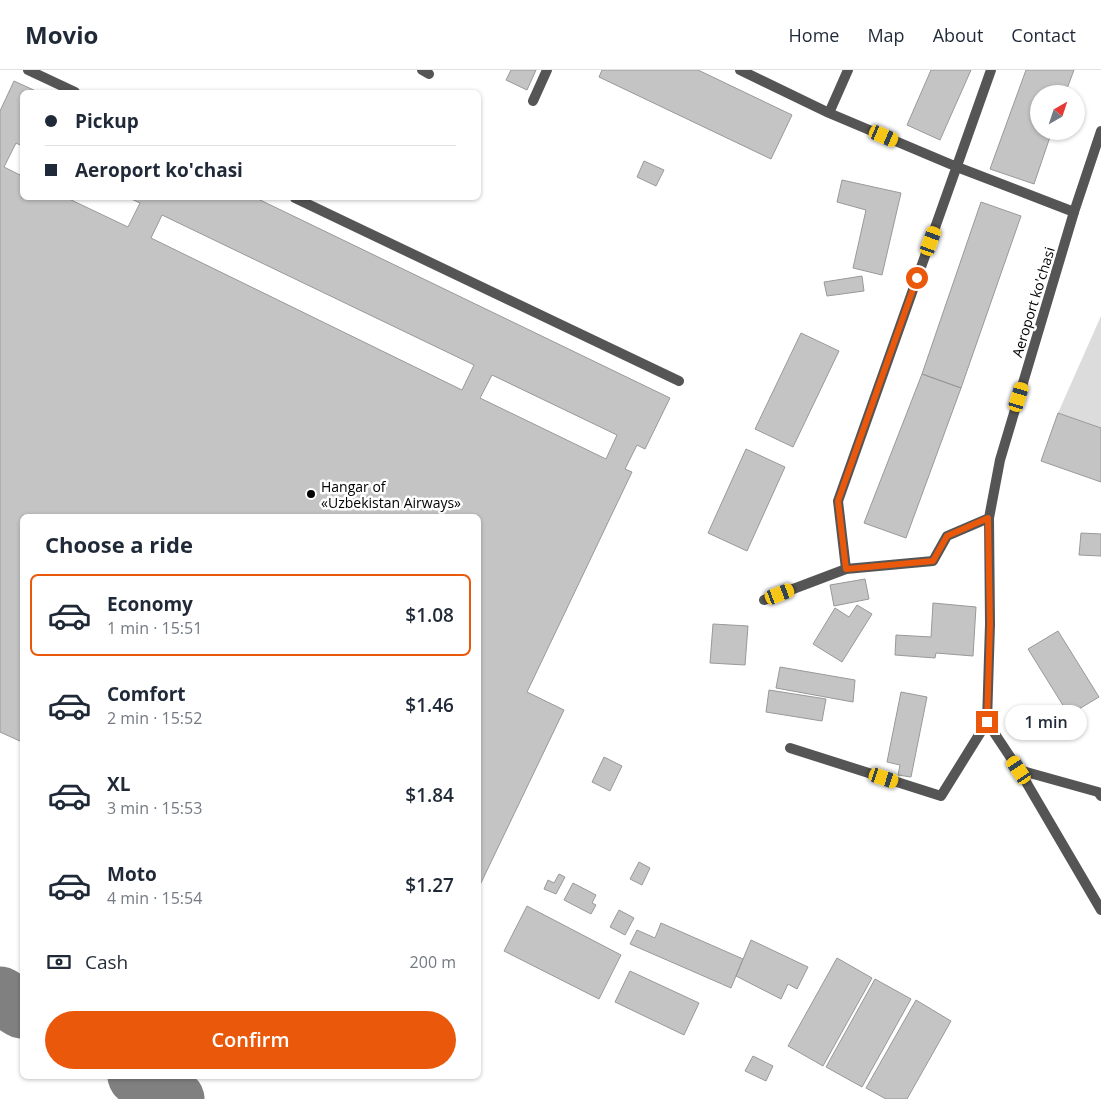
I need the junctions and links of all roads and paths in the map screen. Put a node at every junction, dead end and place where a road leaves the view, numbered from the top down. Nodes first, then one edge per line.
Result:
1 (28, 70) edge
2 (548, 70) edge
3 (740, 70) edge
4 (848, 70) edge
5 (991, 70) edge
6 (71, 90) edge
7 (532, 101) dead end
8 (829, 113) junction
9 (1101, 131) edge
10 (957, 167) junction
11 (299, 200) edge
12 (1074, 212) junction
13 (679, 381) dead end
14 (988, 518) junction
15 (846, 569) junction
16 (764, 600) dead end
17 (987, 722) junction
18 (790, 748) dead end
19 (1019, 770) junction
20 (1101, 796) edge
21 (1101, 910) edge

1 - 6 street
2 - 7 street
3 - 8 street
4 - 8 street
5 - 10 street
8 - 10 street
9 - 12 street, Aeroport ko'chasi
10 - 12 street
10 - 15 street
11 - 13 street
12 - 14 street, Aeroport ko'chasi
14 - 15 street
14 - 17 street, Aeroport ko'chasi
15 - 16 street
17 - 18 street
17 - 19 street
19 - 20 street
19 - 21 street

